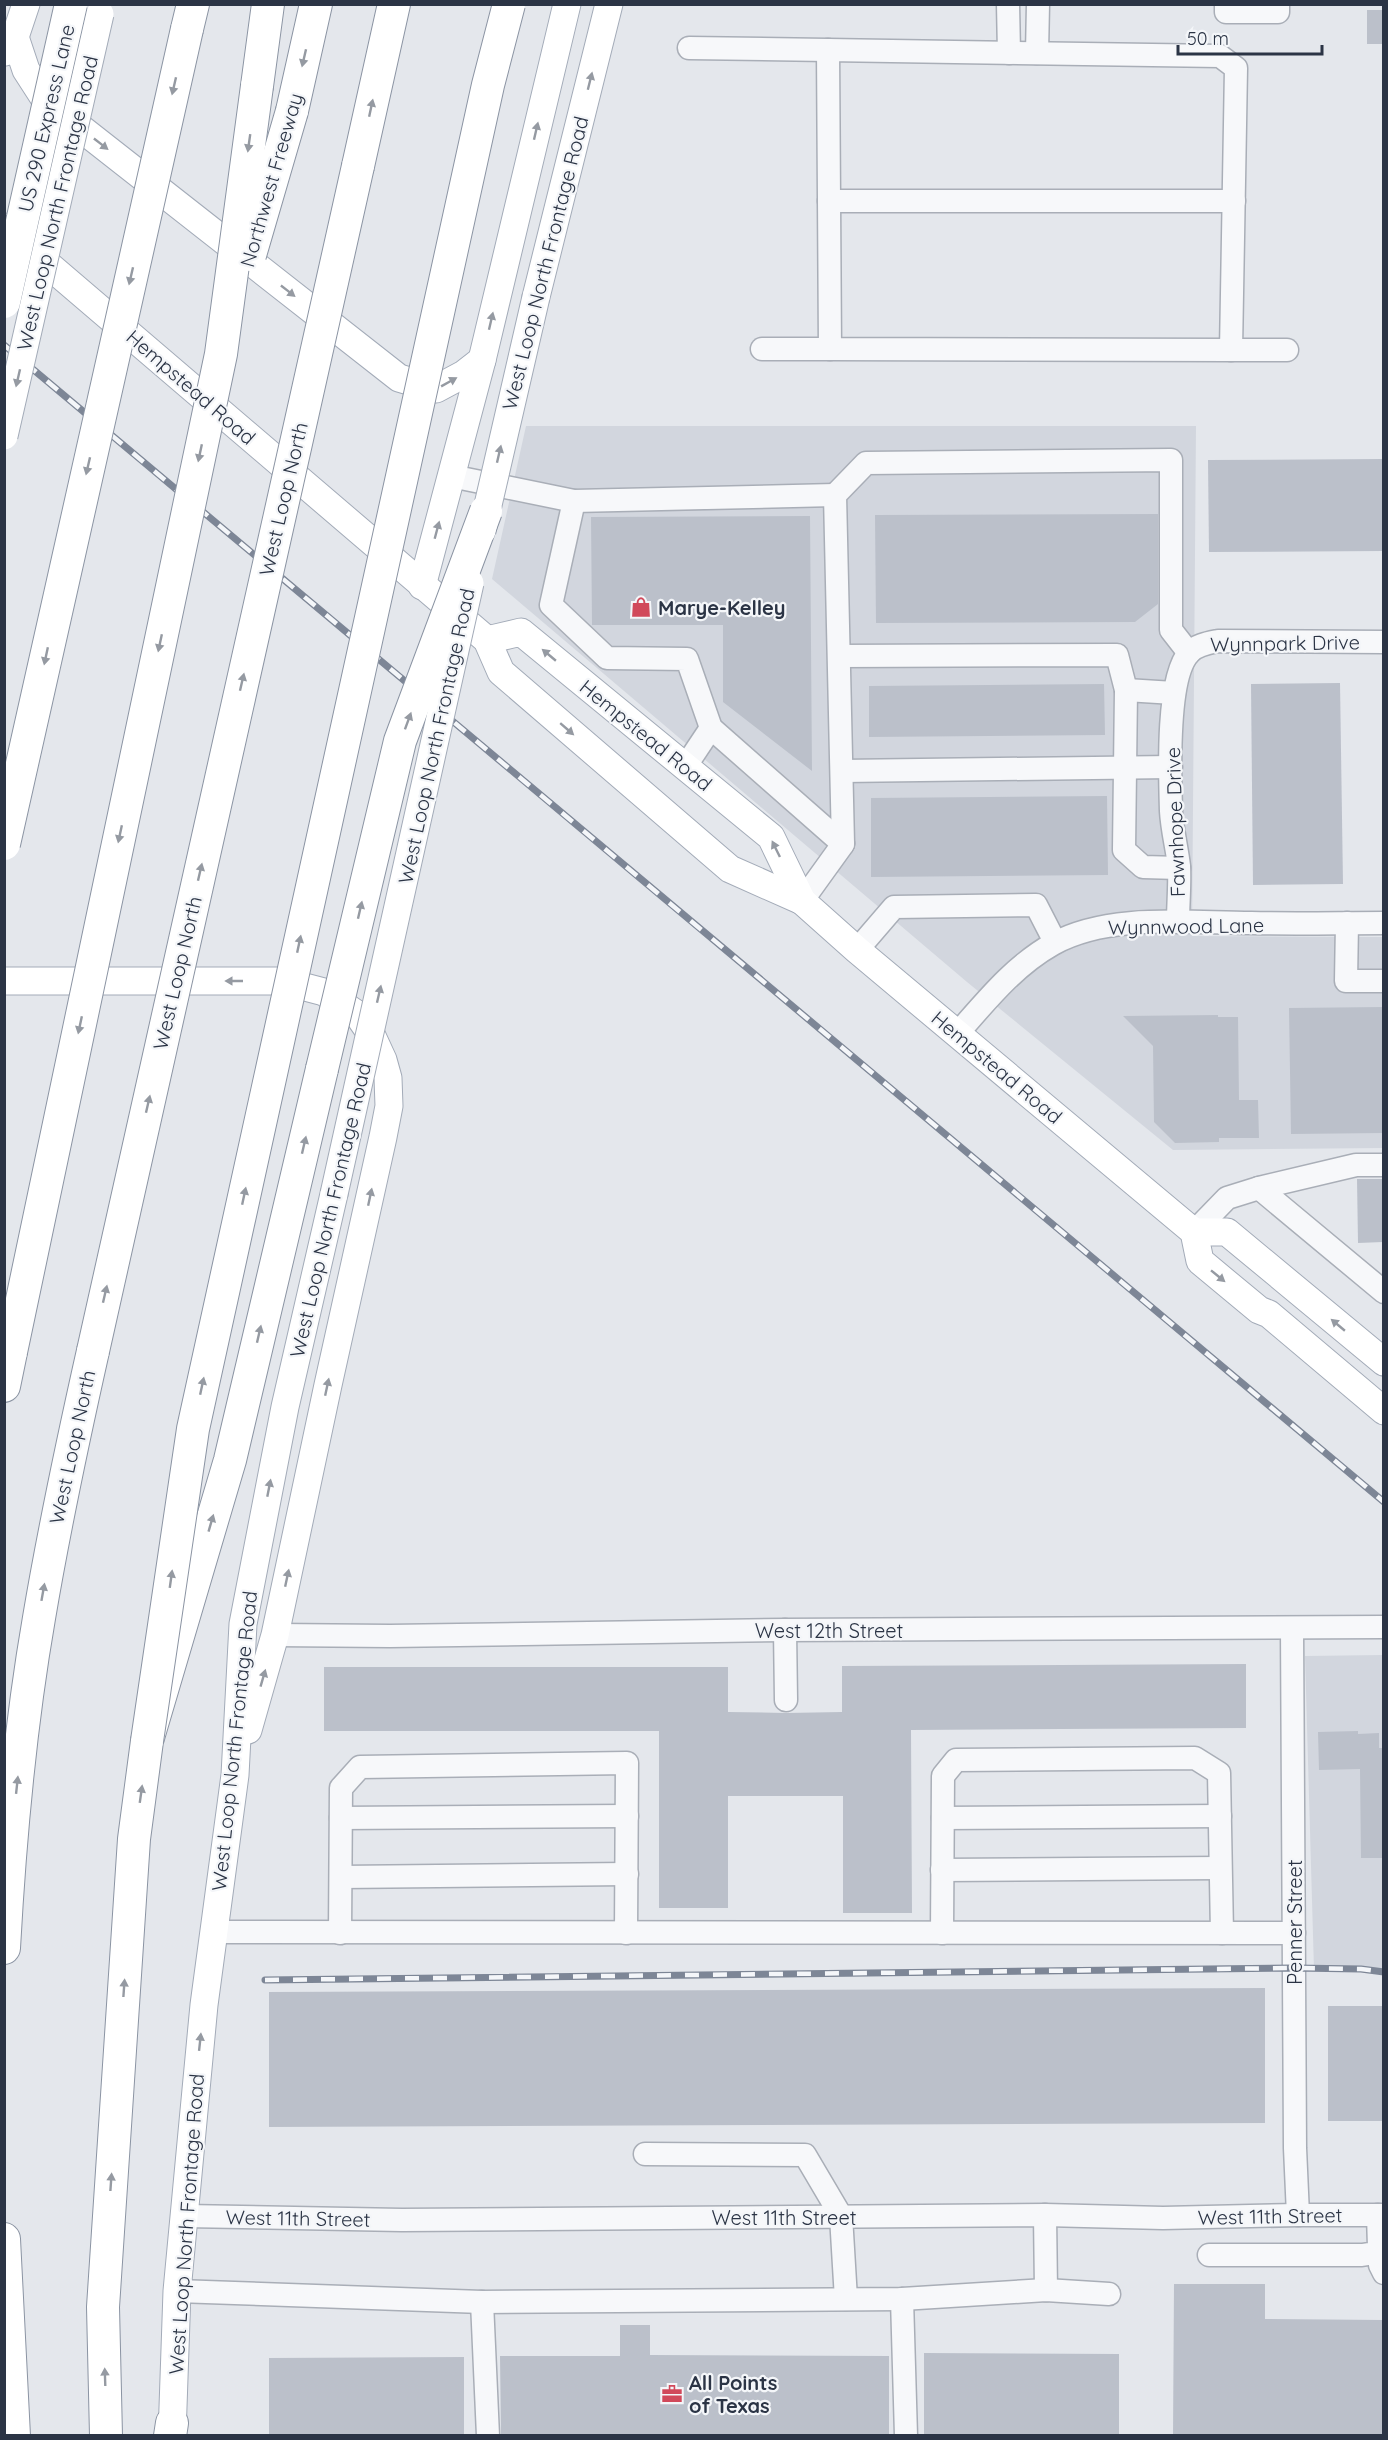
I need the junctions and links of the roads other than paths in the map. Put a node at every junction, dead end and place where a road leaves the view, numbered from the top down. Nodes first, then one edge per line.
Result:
1 (26, 4) edge
2 (268, 4) edge
3 (316, 4) edge
4 (394, 4) edge
5 (509, 4) edge
6 (567, 4) edge
7 (609, 4) edge
8 (1008, 4) edge
9 (1017, 4) edge
10 (1023, 4) edge
11 (1038, 4) edge
12 (1226, 4) edge
13 (1278, 4) edge
14 (91, 8) edge
15 (190, 17) edge
16 (10, 45) edge
17 (689, 48) dead end
18 (828, 50) junction
19 (1009, 53) junction
20 (1037, 53) junction
21 (829, 201) junction
22 (1234, 201) junction
23 (4, 226) edge
24 (4, 302) edge
25 (830, 349) junction
26 (762, 350) dead end
27 (1231, 350) junction
28 (1287, 350) dead end
29 (221, 354) junction
30 (482, 360) junction
31 (4, 436) edge
32 (451, 477) junction
33 (835, 495) junction
34 (574, 501) junction
35 (486, 511) junction
36 (422, 586) junction
37 (488, 640) junction
38 (1383, 642) edge
39 (1189, 653) junction
40 (840, 656) junction
41 (607, 658) junction
42 (582, 683) junction
43 (1126, 690) junction
44 (1174, 693) junction
45 (711, 728) junction
46 (685, 767) junction
47 (1124, 767) junction
48 (1172, 767) junction
49 (842, 771) junction
50 (4, 844) edge
51 (843, 844) junction
52 (1179, 868) junction
53 (802, 901) junction
54 (1178, 922) junction
55 (1383, 922) edge
56 (1347, 923) junction
57 (1055, 942) junction
58 (857, 950) junction
59 (4, 981) edge
60 (1383, 981) edge
61 (957, 1034) junction
62 (1383, 1165) edge
63 (1259, 1188) junction
64 (1194, 1232) junction
65 (1383, 1292) edge
66 (1383, 1362) edge
67 (4, 1386) edge
68 (1383, 1411) edge
69 (1383, 1627) edge
70 (1292, 1629) junction
71 (785, 1630) junction
72 (275, 1635) junction
73 (786, 1700) dead end
74 (147, 1741) junction
75 (235, 1775) junction
76 (627, 1816) junction
77 (1220, 1816) junction
78 (341, 1818) junction
79 (943, 1818) junction
80 (1221, 1868) junction
81 (942, 1870) junction
82 (627, 1874) junction
83 (341, 1877) junction
84 (213, 1932) junction
85 (942, 1933) junction
86 (1222, 1933) junction
87 (1294, 1933) junction
88 (340, 1934) junction
89 (626, 1934) junction
90 (4, 1948) edge
91 (645, 2154) dead end
92 (1298, 2214) junction
93 (1381, 2215) edge
94 (185, 2216) junction
95 (842, 2216) junction
96 (1045, 2216) junction
97 (4, 2240) edge
98 (1379, 2247) junction
99 (1209, 2254) dead end
100 (1383, 2273) edge
101 (1046, 2290) junction
102 (177, 2291) junction
103 (1109, 2294) dead end
104 (846, 2299) junction
105 (902, 2299) junction
106 (482, 2302) junction
107 (172, 2431) edge
108 (15, 2436) edge
109 (106, 2436) edge
110 (488, 2436) edge
111 (906, 2436) edge

1 - 16 main road
2 -> 29 highway, bridge
3 -> 29 highway, Northwest Freeway, bridge
90 -> 4 highway, West Loop North, bridge
74 -> 5 highway, bridge
30 -> 6 main road
35 -> 7 main road, West Loop North Frontage Road, bridge
8 - 19 street
9 - 10 street
11 - 20 street
12 - 13 street
14 - 24 highway, US 290 Express Lane, bridge
14 -> 31 main road, West Loop North Frontage Road, bridge
15 -> 50 highway, bridge
16 -> 30 main road
17 - 18 street
18 - 19 street
18 - 21 street
19 - 20 street
20 - 22 street
21 - 22 street
21 - 25 street
22 - 27 street
23 - 36 main road, Hempstead Road
25 - 26 street
25 - 27 street
27 - 28 street
29 -> 67 highway, bridge
30 - 32 main road
32 - 34 street
36 -> 32 main road
33 - 34 street
33 - 39 street
33 - 40 street
34 - 41 street
74 -> 35 highway, bridge
75 -> 35 main road, West Loop North Frontage Road, bridge
36 - 37 main road, Hempstead Road
42 -> 37 main road, Hempstead Road
37 -> 53 main road, Hempstead Road
38 - 39 street, Wynnpark Drive
39 - 44 street, Fawnhope Drive
40 - 43 street
40 - 49 street
41 - 42 street
41 - 45 street
42 - 46 main road, Hempstead Road
43 - 44 street
43 - 47 street
44 - 48 street, Fawnhope Drive
45 - 46 street
45 - 51 street
53 -> 46 main road, Hempstead Road
47 - 48 street
47 - 49 street
47 - 52 street
48 - 52 street, Fawnhope Drive
49 - 51 street
51 - 53 street
52 - 54 street, Fawnhope Drive
53 - 58 main road, Hempstead Road
54 - 56 street, Wynnwood Lane
54 - 57 street, Wynnwood Lane
55 - 56 street, Wynnwood Lane
56 - 60 street
57 - 58 street
57 - 61 street, Wynnwood Lane
58 - 61 main road, Hempstead Road
72 -> 59 main road
61 - 64 main road, Hempstead Road
62 - 63 street
63 - 64 street
63 - 65 street
66 -> 64 main road
64 -> 68 main road
69 - 70 street, West 12th Street
70 - 71 street, West 12th Street
70 - 87 street, Penner Street
71 - 72 street, West 12th Street
71 - 73 street
75 -> 72 main road
109 -> 74 highway
75 - 84 main road, West Loop North Frontage Road
76 - 78 street
76 - 78 street
76 - 82 street
77 - 79 street
77 - 79 street
77 - 80 street
78 - 83 street
79 - 81 street
80 - 81 street
80 - 86 street
81 - 85 street
82 - 83 street
82 - 89 street
83 - 88 street
84 - 88 street
94 -> 84 main road, West Loop North Frontage Road
85 - 86 street
85 - 89 street
86 - 87 street
87 - 92 street, Penner Street
88 - 89 street
91 - 95 street
92 - 93 street, West 11th Street
92 - 96 street, West 11th Street
93 - 98 street
94 - 95 street, West 11th Street
94 - 102 main road, West Loop North Frontage Road
95 - 96 street, West 11th Street
95 - 104 street
96 - 101 street
97 - 108 highway
98 - 99 street
98 - 100 street
101 - 103 street
101 - 105 street
102 - 106 street
102 - 107 main road, West Loop North Frontage Road
104 - 105 street
104 - 106 street
105 - 111 street
106 - 110 street

